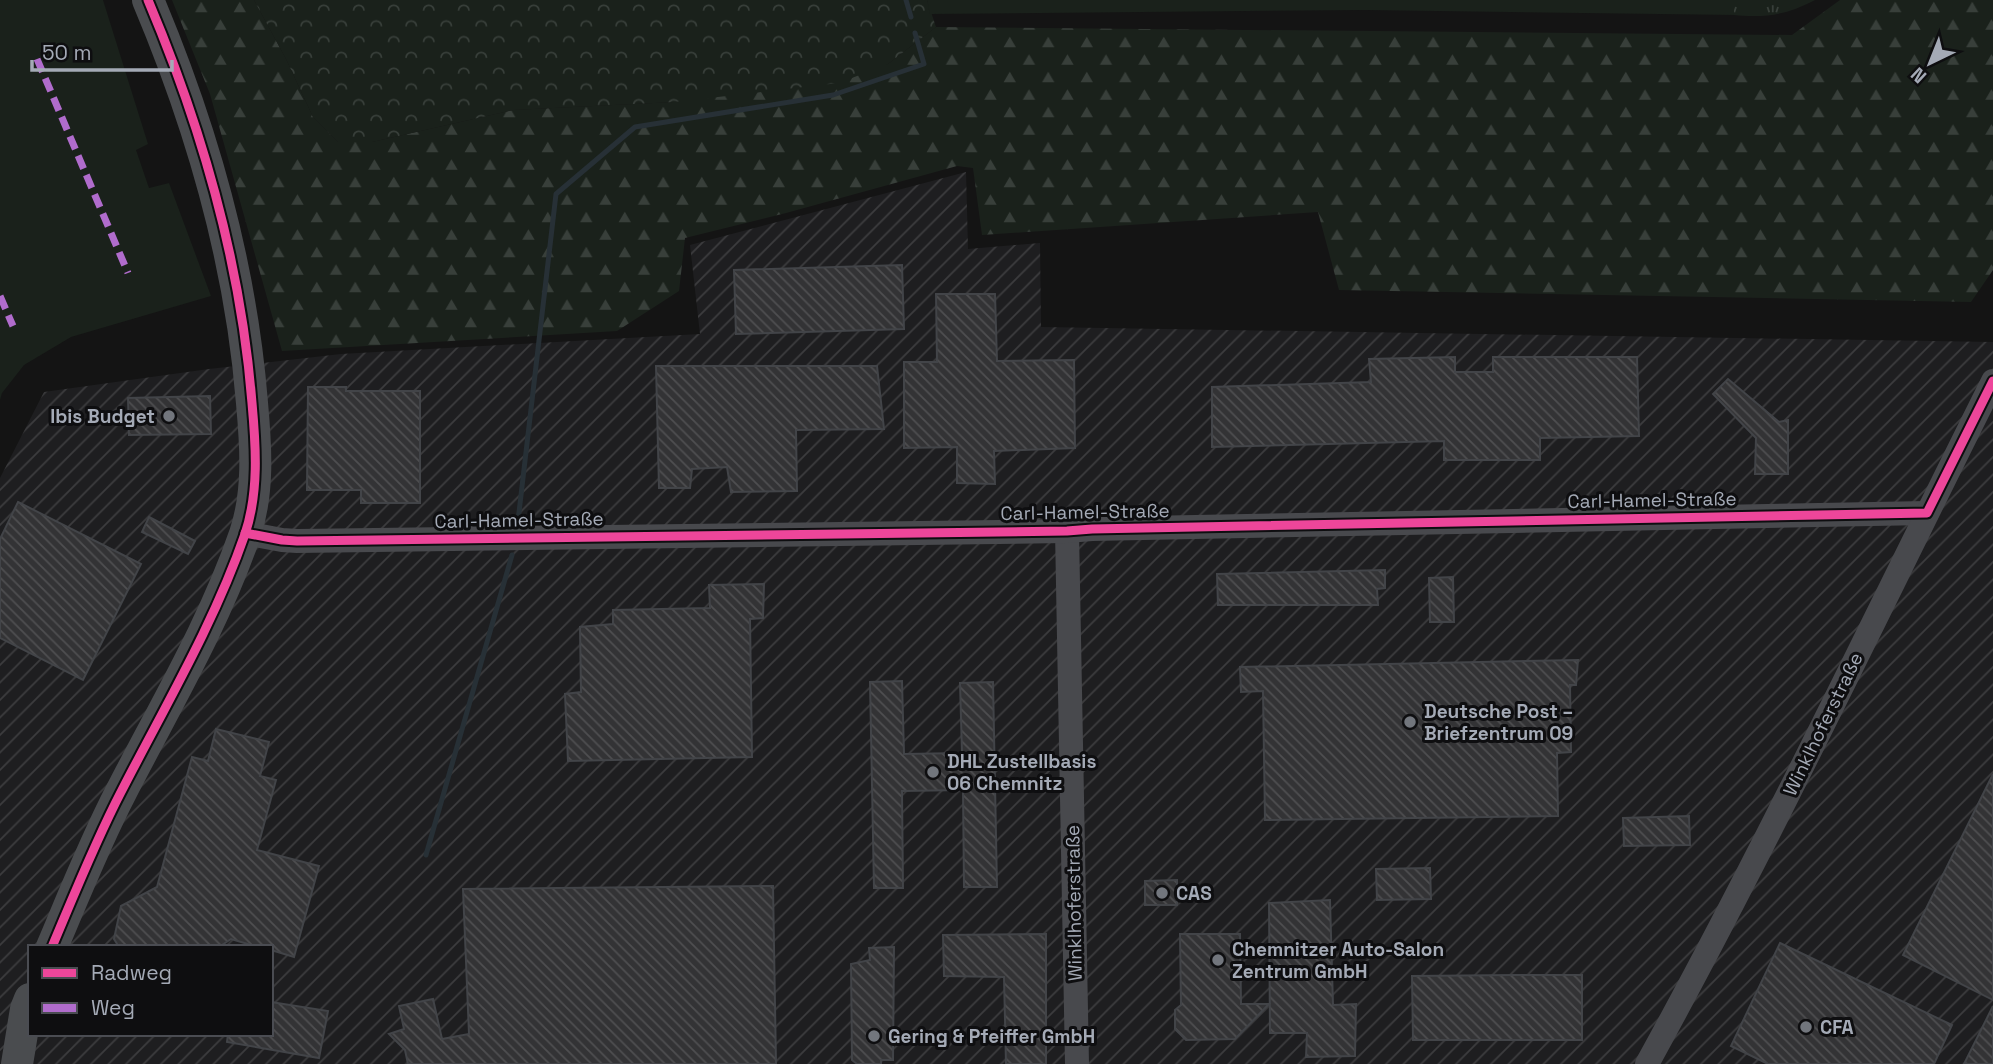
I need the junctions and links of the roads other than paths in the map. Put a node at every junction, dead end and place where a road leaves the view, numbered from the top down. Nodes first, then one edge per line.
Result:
1 (148, 0) edge
2 (1993, 381) edge
3 (1927, 513) junction
4 (1067, 531) junction
5 (245, 533) junction
6 (53, 945) edge
7 (28, 1004) edge
8 (18, 1064) edge
9 (1077, 1064) edge
10 (1647, 1064) edge

1 - 5 main road
2 - 3 street, Winklhoferstraße
3 - 4 street, Carl-Hamel-Straße
3 - 10 street, Winklhoferstraße
4 - 5 street, Carl-Hamel-Straße
4 - 9 street, Winklhoferstraße
5 - 6 main road
7 - 8 main road

